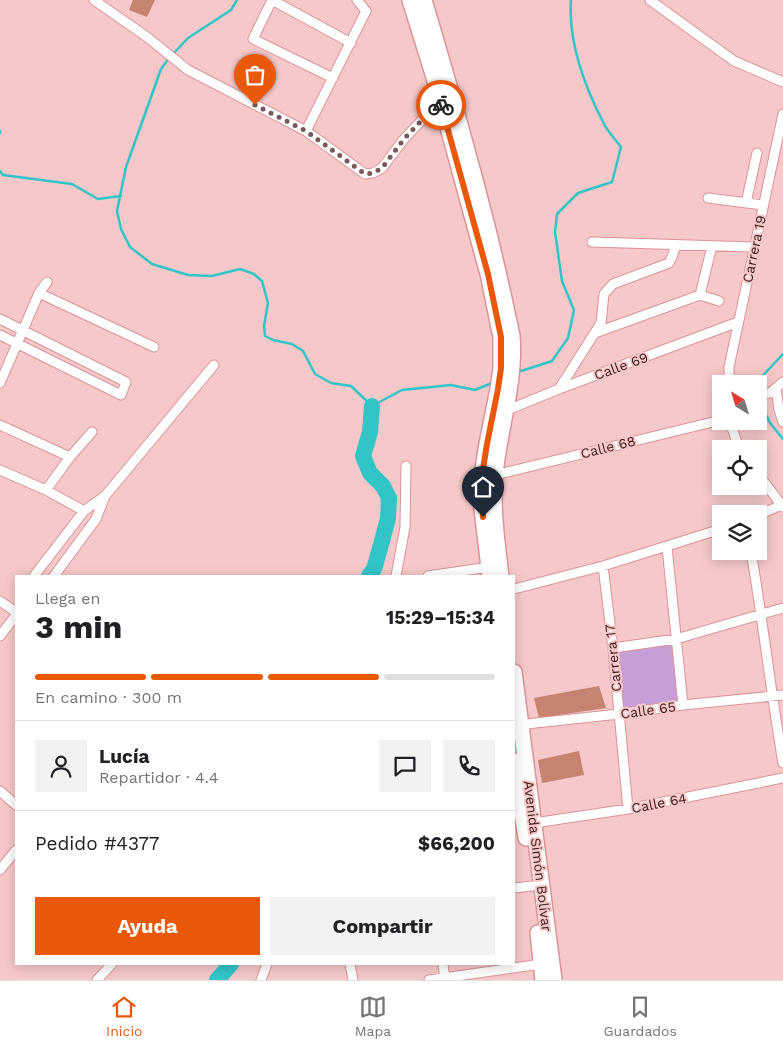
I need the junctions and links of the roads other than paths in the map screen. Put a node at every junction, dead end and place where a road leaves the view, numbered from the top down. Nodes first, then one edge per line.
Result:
1 (94, 0) edge
2 (272, 0) edge
3 (357, 0) edge
4 (410, 0) edge
5 (424, 0) edge
6 (650, 0) edge
7 (351, 43) junction
8 (333, 78) junction
9 (783, 82) edge
10 (440, 101) junction
11 (783, 114) edge
12 (306, 131) junction
13 (757, 152) dead end
14 (708, 198) dead end
15 (746, 203) junction
16 (763, 205) junction
17 (476, 209) junction
18 (592, 242) dead end
19 (676, 245) junction
20 (712, 246) junction
21 (754, 247) junction
22 (47, 282) dead end
23 (39, 293) junction
24 (700, 295) junction
25 (718, 301) dead end
26 (0, 319) edge
27 (738, 322) junction
28 (22, 329) junction
29 (595, 333) junction
30 (0, 335) edge
31 (17, 343) junction
32 (154, 347) dead end
33 (214, 365) dead end
34 (729, 375) edge
35 (0, 383) edge
36 (780, 385) edge
37 (504, 389) junction
38 (559, 389) junction
39 (768, 393) edge
40 (505, 411) junction
41 (712, 422) edge
42 (783, 422) edge
43 (0, 425) edge
44 (92, 432) dead end
45 (70, 457) junction
46 (406, 466) dead end
47 (0, 470) edge
48 (495, 475) junction
49 (767, 486) edge
50 (46, 490) junction
51 (105, 496) junction
52 (782, 506) edge
53 (84, 511) junction
54 (767, 512) edge
55 (712, 532) edge
56 (667, 546) junction
57 (753, 560) edge
58 (603, 566) junction
59 (494, 573) edge
60 (35, 575) edge
61 (55, 575) edge
62 (396, 575) edge
63 (450, 575) edge
64 (515, 589) edge
65 (0, 601) edge
66 (783, 608) edge
67 (15, 612) edge
68 (15, 614) edge
69 (762, 615) junction
70 (0, 636) edge
71 (676, 639) junction
72 (613, 648) junction
73 (515, 690) edge
74 (783, 695) edge
75 (772, 697) junction
76 (683, 705) junction
77 (619, 714) junction
78 (517, 725) edge
79 (783, 763) edge
80 (515, 776) edge
81 (783, 778) edge
82 (0, 791) edge
83 (15, 804) edge
84 (517, 806) edge
85 (628, 809) junction
86 (534, 824) junction
87 (15, 851) edge
88 (0, 870) edge
89 (532, 886) junction
90 (515, 888) edge
91 (541, 964) junction
92 (111, 965) edge
93 (267, 965) edge
94 (350, 965) edge
95 (443, 965) edge
96 (445, 979) edge
97 (97, 980) edge
98 (261, 980) edge
99 (353, 980) edge
100 (429, 980) edge
101 (543, 980) edge
102 (554, 980) edge

1 - 12 street
2 - 7 street
2 - 8 street
3 - 7 street
4 - 10 main road
5 - 17 main road
6 - 9 street
7 - 8 street
8 - 12 street
10 - 12 street
10 - 17 main road
11 - 16 street, Carrera 19
13 - 15 street
14 - 15 street
15 - 16 street
16 - 21 street, Carrera 19
17 - 37 main road
18 - 19 street
19 - 20 street
19 - 29 street
20 - 21 street
20 - 24 street
21 - 27 street, Carrera 19
22 - 23 street
23 - 28 street
23 - 32 street
24 - 25 street
24 - 29 street
26 - 28 street
27 - 34 street, Carrera 19
27 - 38 street, Calle 69
28 - 31 street
28 - 31 street
29 - 38 street
30 - 31 street
31 - 35 street
33 - 51 street
36 - 39 street
36 - 42 street
37 - 40 main road
37 - 59 main road
38 - 40 street, Calle 69
40 - 48 main road
41 - 48 street, Calle 68
43 - 45 street
44 - 45 street
45 - 50 street
46 - 62 street
47 - 50 street
48 - 59 main road
49 - 52 street
50 - 53 street
51 - 53 street
51 - 61 street
52 - 54 street
53 - 60 street
55 - 56 street
56 - 58 street
56 - 71 street
57 - 69 street
58 - 64 street
58 - 72 street, Carrera 17
59 - 63 street
65 - 67 street
66 - 69 street
68 - 70 street
69 - 71 street
69 - 75 street
71 - 72 street
71 - 76 street
72 - 77 street, Carrera 17
73 - 78 main road, Avenida Simón Bolívar
74 - 75 street, Calle 65
75 - 76 street, Calle 65
75 - 79 street
76 - 77 street, Calle 65
77 - 78 street, Calle 65
77 - 85 street, Carrera 17
78 - 86 main road, Avenida Simón Bolívar
80 - 84 main road, Avenida Simón Bolívar
81 - 85 street, Calle 64
82 - 83 street
84 - 89 main road, Avenida Simón Bolívar
85 - 86 street, Calle 64
86 - 102 main road, Avenida Simón Bolívar
87 - 88 street
89 - 90 street
89 - 91 main road, Avenida Simón Bolívar
91 - 96 street
91 - 101 main road, Avenida Simón Bolívar
92 - 97 street
93 - 98 street
94 - 99 street
95 - 96 street
96 - 100 street

